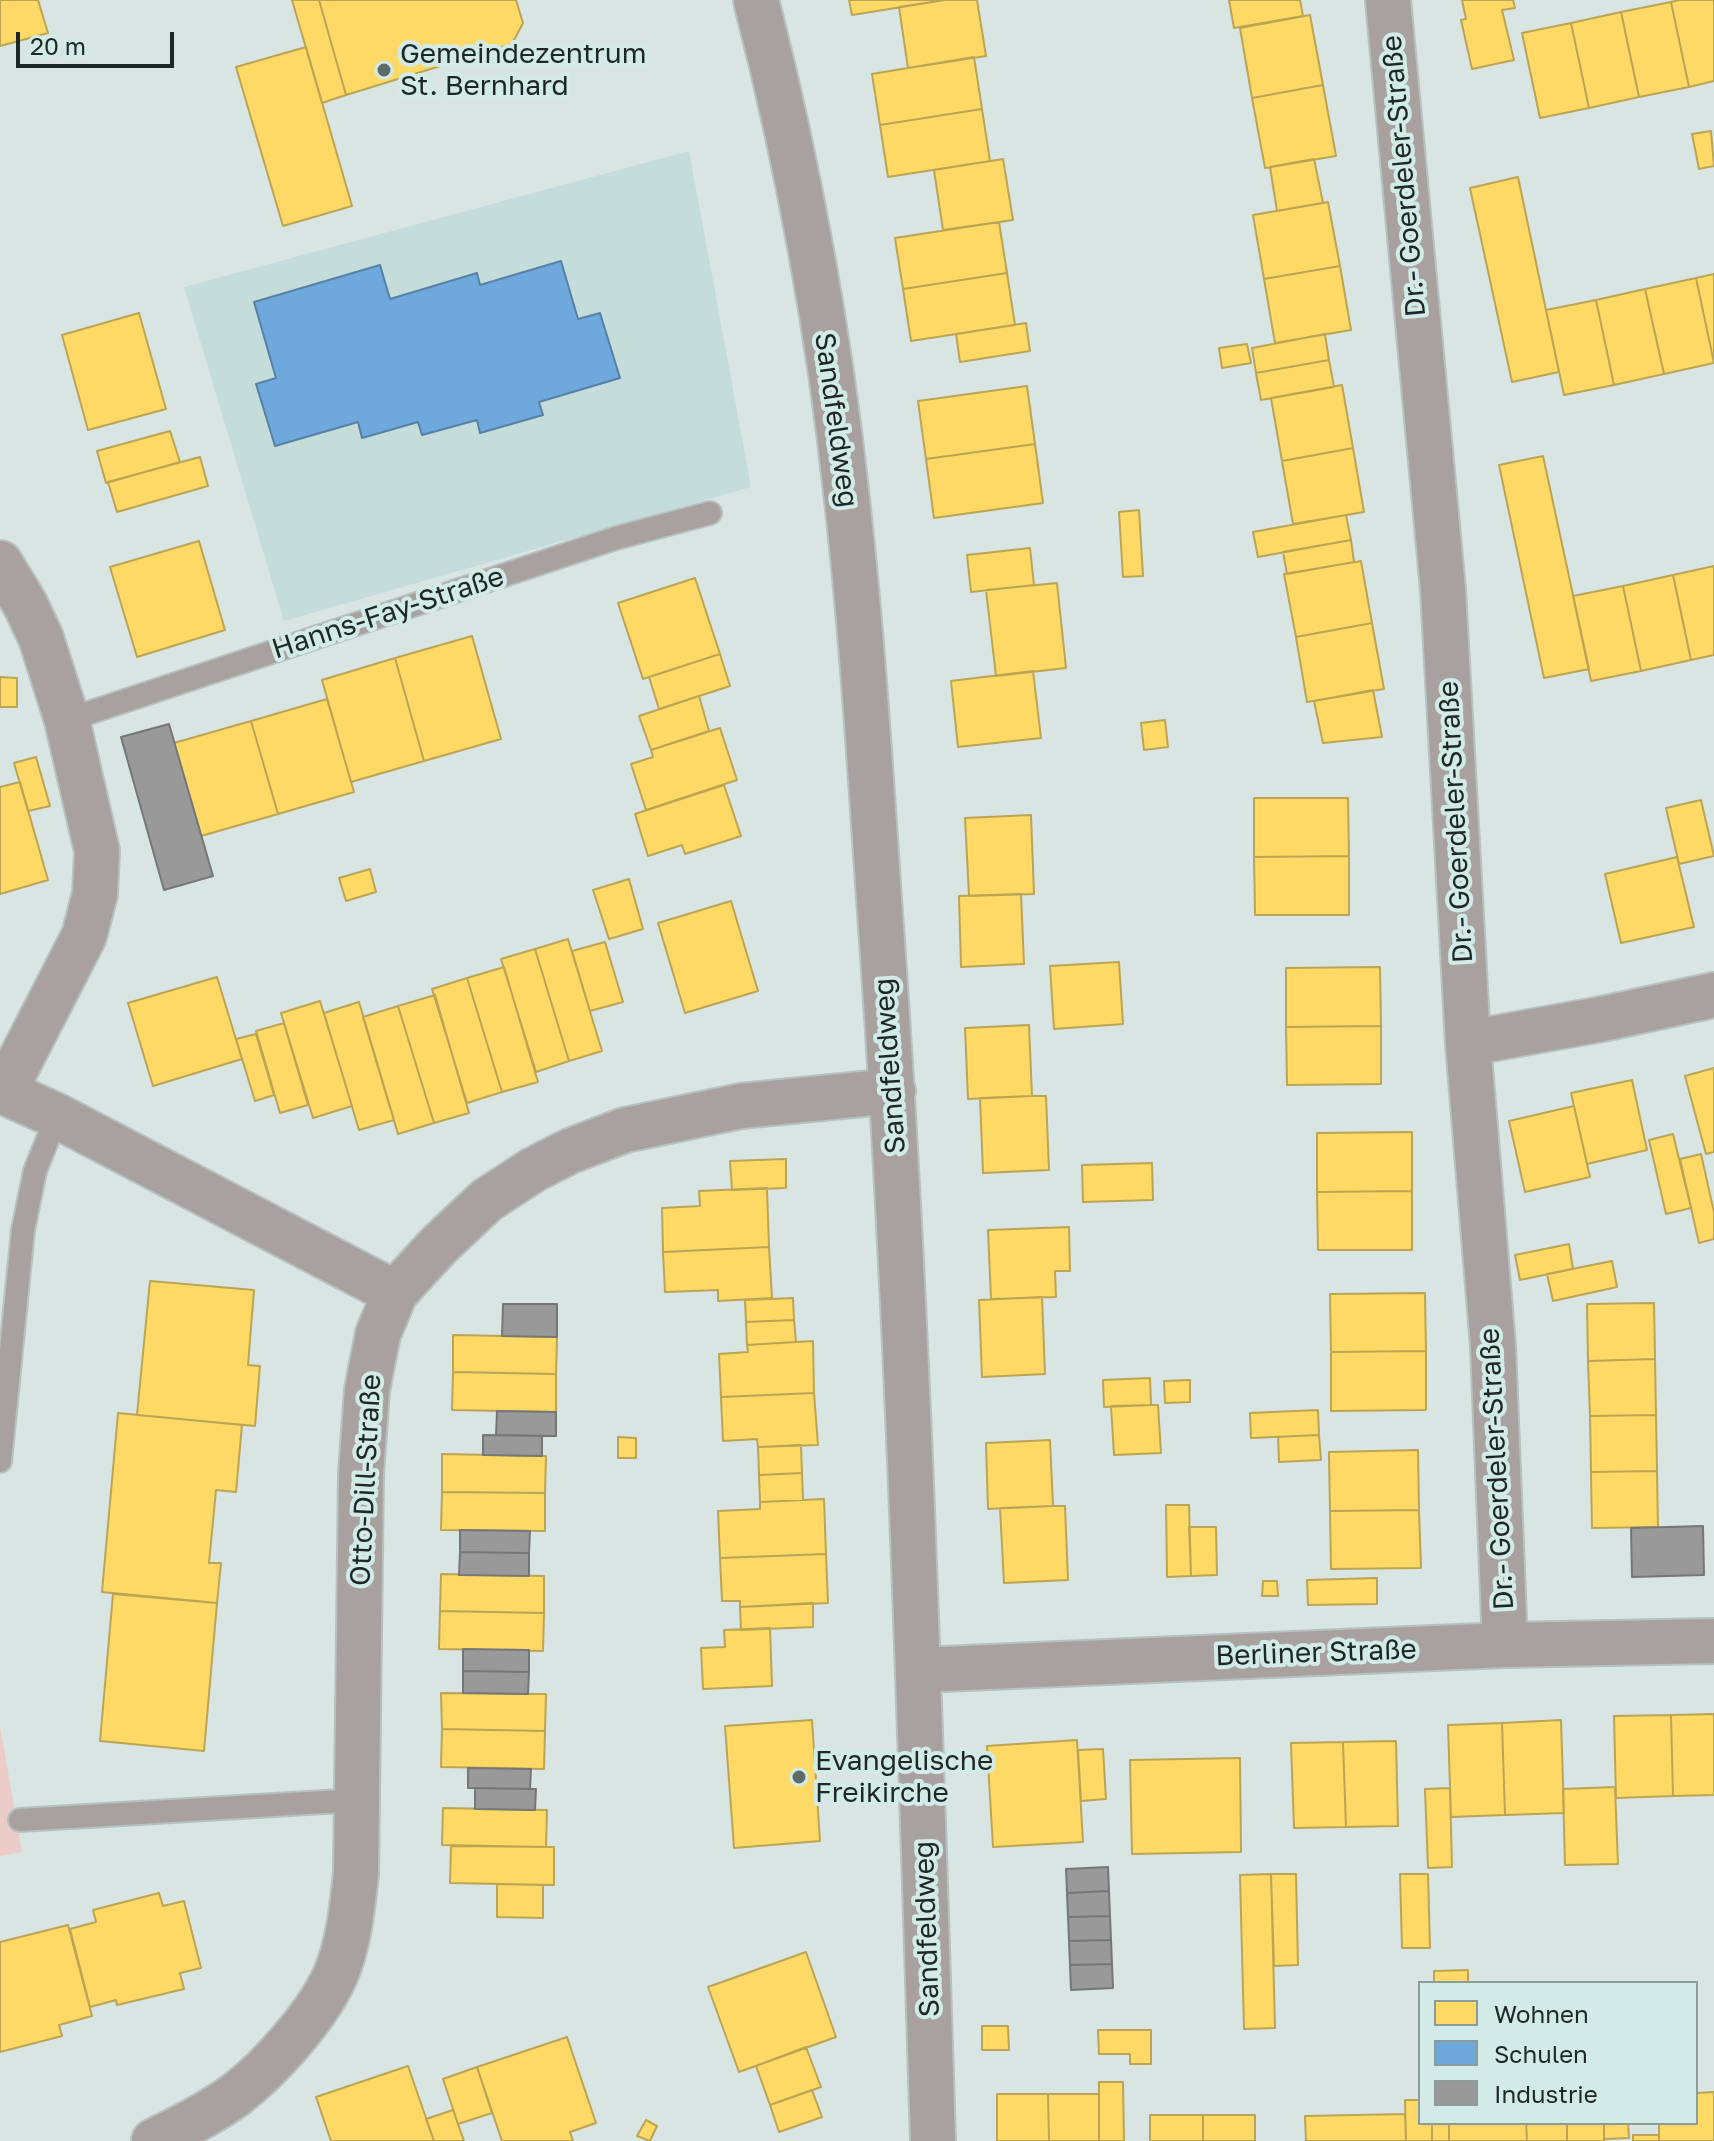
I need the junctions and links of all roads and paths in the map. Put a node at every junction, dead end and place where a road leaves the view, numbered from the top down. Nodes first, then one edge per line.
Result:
1 (756, 0) edge
2 (1388, 0) edge
3 (710, 513) dead end
4 (0, 563) edge
5 (67, 720) junction
6 (1714, 995) edge
7 (1468, 1043) junction
8 (2, 1091) edge
9 (893, 1091) junction
10 (57, 1116) junction
11 (395, 1293) junction
12 (0, 1461) edge
13 (1714, 1641) edge
14 (1505, 1645) junction
15 (919, 1670) junction
16 (358, 1800) junction
17 (20, 1820) dead end
18 (154, 2141) edge
19 (933, 2141) edge

1 - 9 street, Sandfeldweg
2 - 7 street, Dr.- Goerdeler-Straße
3 - 5 lane, Hanns-Fay-Straße
4 - 5 street
5 - 8 street
6 - 7 street
7 - 14 street, Dr.- Goerdeler-Straße
8 - 10 street
9 - 11 street, Otto-Dill-Straße
9 - 15 street, Sandfeldweg
10 - 11 street
10 - 12 lane
11 - 16 street, Otto-Dill-Straße
13 - 14 street, Berliner Straße
14 - 15 street, Berliner Straße
15 - 19 street, Sandfeldweg
16 - 17 lane
16 - 18 street, Otto-Dill-Straße

